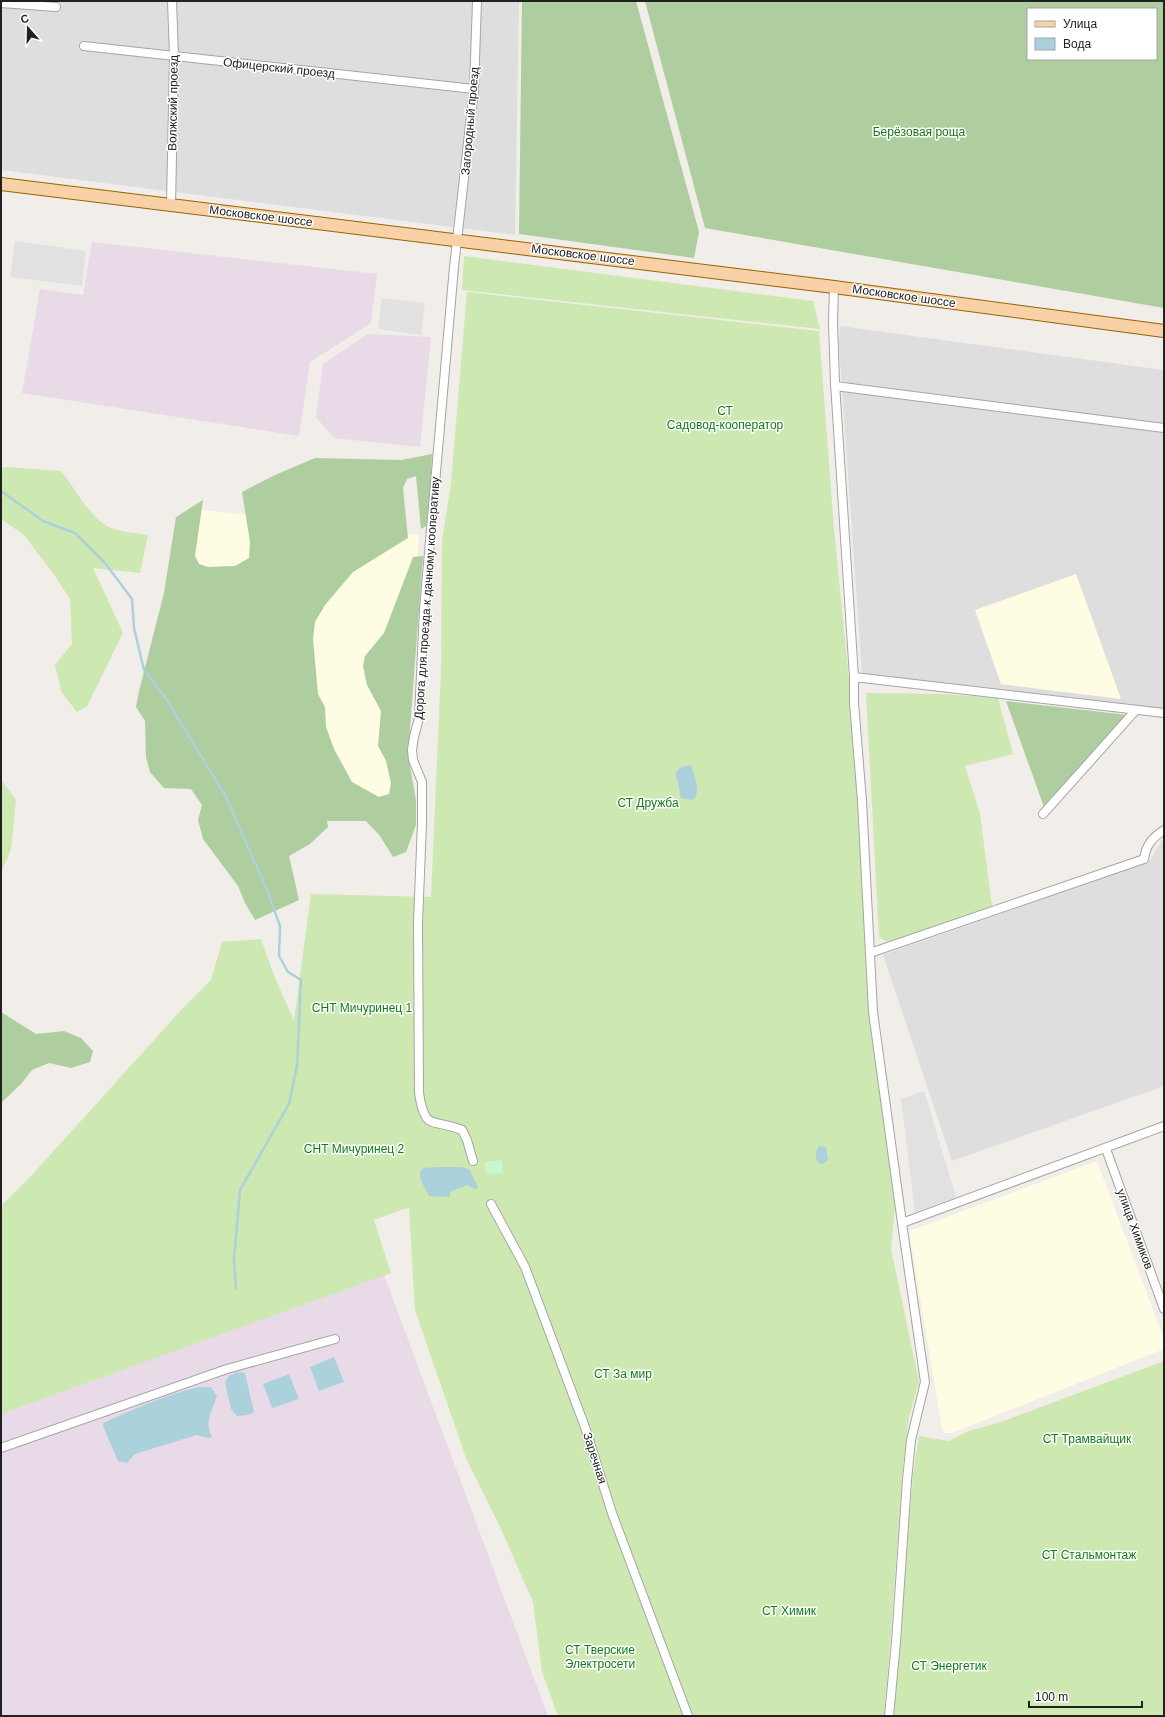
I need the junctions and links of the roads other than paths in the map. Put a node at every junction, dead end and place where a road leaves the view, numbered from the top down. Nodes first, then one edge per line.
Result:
1 (172, 1) edge
2 (477, 1) edge
3 (1, 3) edge
4 (56, 7) dead end
5 (84, 46) dead end
6 (174, 56) junction
7 (474, 88) junction
8 (1, 184) edge
9 (171, 204) junction
10 (458, 240) junction
11 (834, 287) junction
12 (1164, 331) edge
13 (835, 386) junction
14 (1164, 428) edge
15 (854, 677) junction
16 (1136, 710) junction
17 (1164, 713) edge
18 (1043, 814) dead end
19 (1164, 830) edge
20 (870, 953) junction
21 (1164, 1126) edge
22 (1106, 1149) junction
23 (473, 1161) dead end
24 (491, 1204) dead end
25 (902, 1223) junction
26 (1164, 1309) edge
27 (335, 1339) dead end
28 (1, 1448) edge
29 (688, 1716) edge
30 (889, 1716) edge

1 - 6 street, Волжский проезд
2 - 7 street, Загородный проезд
3 - 4 street
5 - 6 street, Офицерский проезд
6 - 7 street, Офицерский проезд
6 - 9 street, Волжский проезд
7 - 10 street, Загородный проезд
8 - 9 main road, Московское шоссе
9 - 10 main road, Московское шоссе
10 - 11 main road, Московское шоссе
10 - 23 street, Дорога для проезда к дачному кооперативу
11 - 12 main road, Московское шоссе
11 - 13 street
13 - 14 street
13 - 15 street
15 - 16 street
15 - 20 street
16 - 17 street
16 - 18 street
19 - 20 street
20 - 25 street
21 - 22 street
22 - 25 street
22 - 26 street, улица Химиков
24 - 29 street, Заречная
25 - 30 street
27 - 28 street

